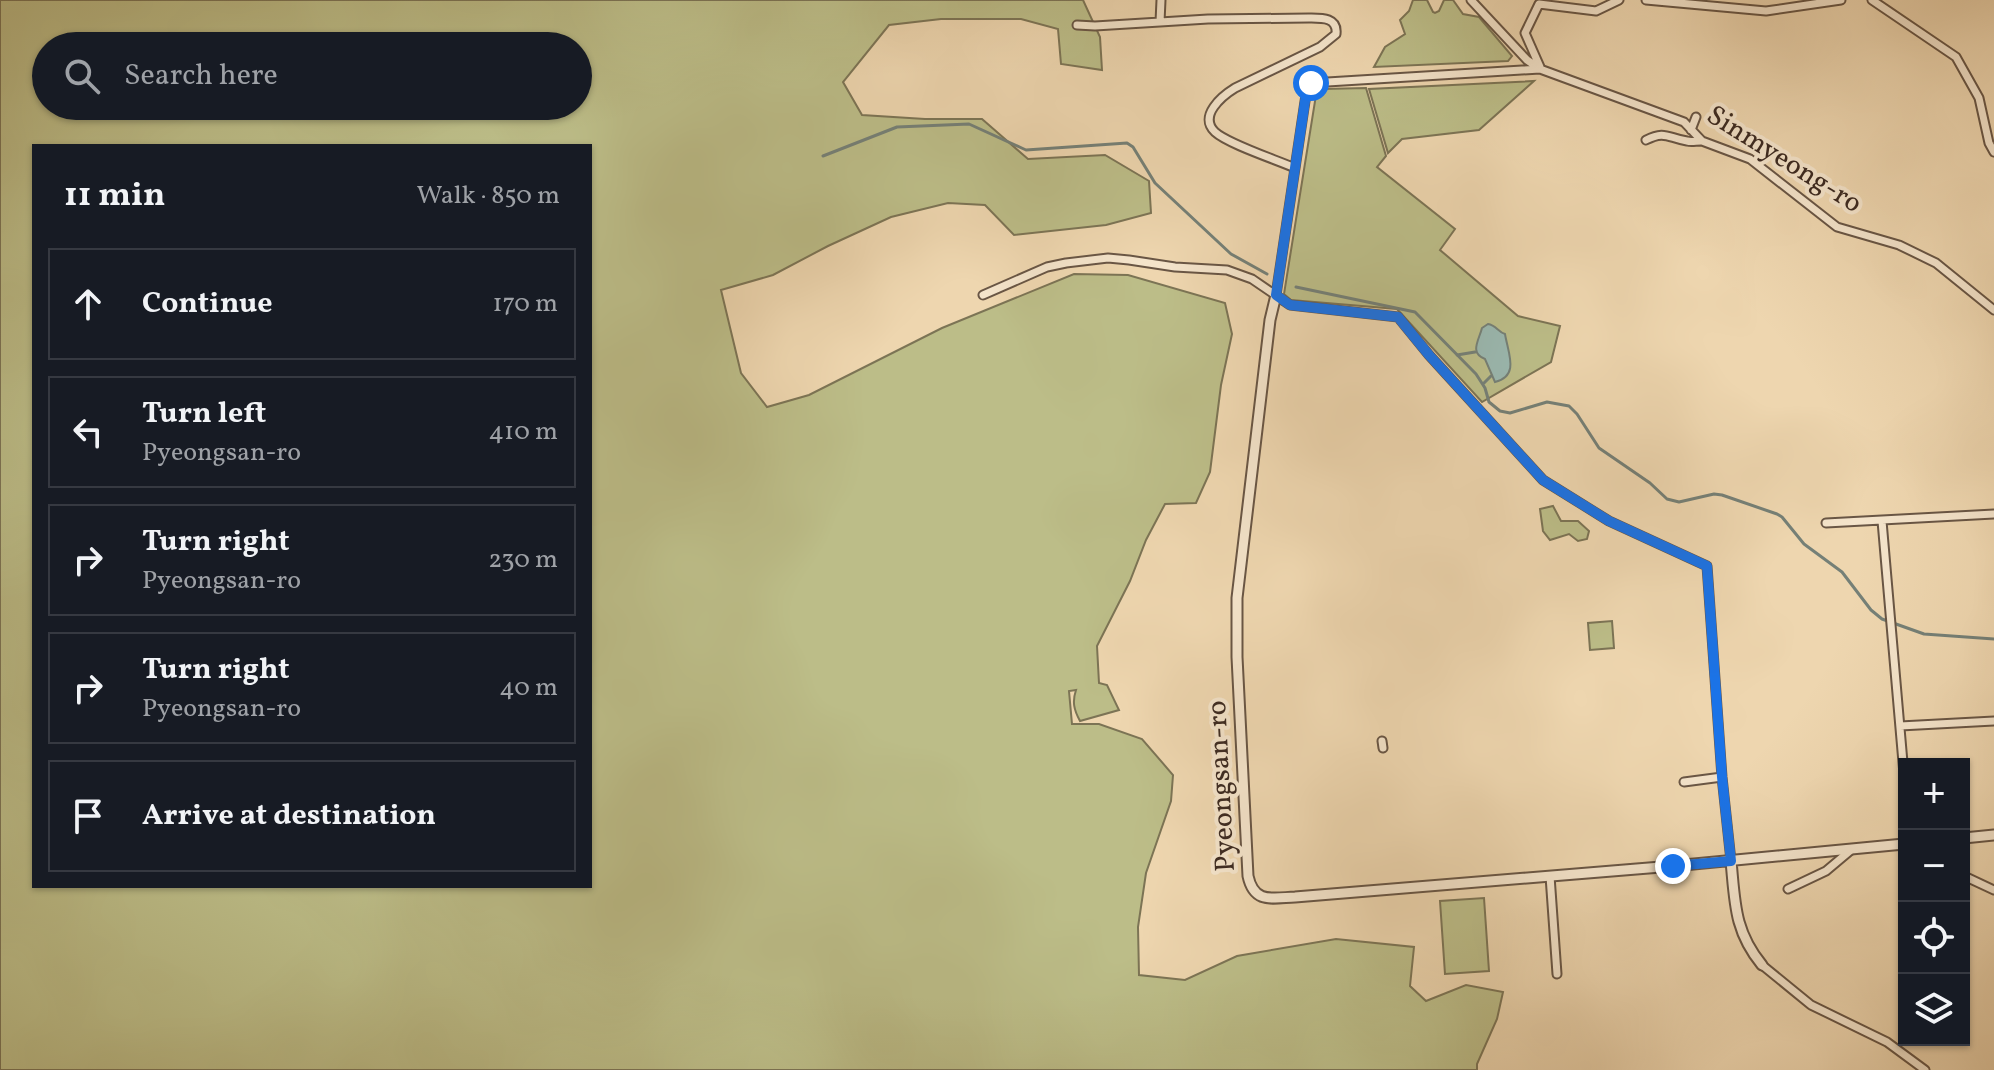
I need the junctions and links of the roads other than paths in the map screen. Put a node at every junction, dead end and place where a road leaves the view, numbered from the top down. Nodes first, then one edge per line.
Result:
1 (1161, 0) edge
2 (1471, 0) edge
3 (1619, 0) edge
4 (1646, 0) edge
5 (1841, 0) edge
6 (1872, 0) edge
7 (1669, 1) edge
8 (1160, 22) junction
9 (1077, 25) dead end
10 (1540, 69) junction
11 (1696, 117) dead end
12 (1691, 130) junction
13 (1646, 140) dead end
14 (1702, 141) junction
15 (1994, 152) edge
16 (1295, 168) junction
17 (983, 295) dead end
18 (1276, 295) junction
19 (1994, 310) edge
20 (1994, 514) edge
21 (1882, 521) junction
22 (1826, 523) dead end
23 (1994, 721) edge
24 (1900, 726) junction
25 (1903, 758) edge
26 (1722, 777) junction
27 (1684, 782) dead end
28 (1994, 835) edge
29 (1970, 837) edge
30 (1898, 845) edge
31 (1852, 849) junction
32 (1731, 861) junction
33 (1550, 876) junction
34 (1970, 879) edge
35 (1788, 889) dead end
36 (1994, 890) edge
37 (1762, 965) joint
38 (1557, 974) dead end
39 (1925, 1070) edge

1 - 8 street
2 - 10 street, Sinmyeong-ro
3 - 10 street
4 - 7 street
5 - 7 street
6 - 15 street
8 - 9 street
8 - 16 street
10 - 12 street, Sinmyeong-ro
10 - 16 street
11 - 12 street
12 - 14 street, Sinmyeong-ro
13 - 14 street
14 - 19 street, Sinmyeong-ro
16 - 18 street
17 - 18 street
18 - 26 street
18 - 33 street, Pyeongsan-ro
20 - 21 street
21 - 22 street
21 - 24 street
23 - 24 street
24 - 25 street
26 - 27 street
26 - 32 street
28 - 29 street
30 - 31 street, Pyeongsan-ro
31 - 32 street, Pyeongsan-ro
31 - 35 street
32 - 33 street, Pyeongsan-ro
32 - 37 street
33 - 38 street
34 - 36 street
37 - 39 street

